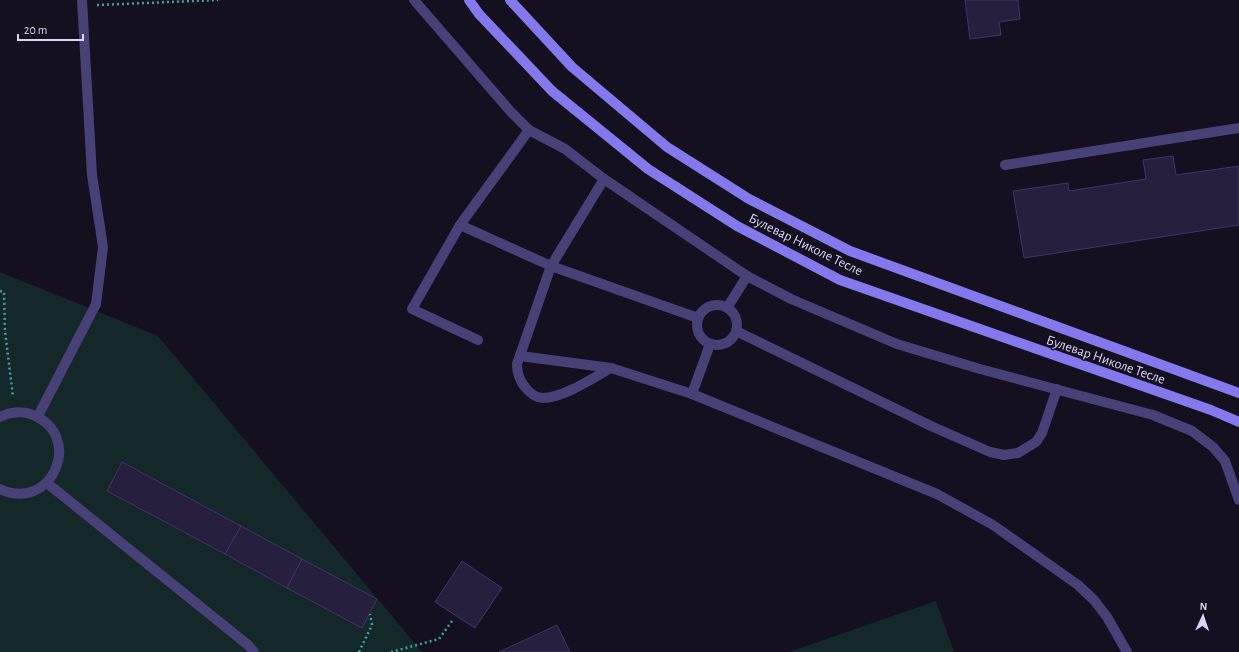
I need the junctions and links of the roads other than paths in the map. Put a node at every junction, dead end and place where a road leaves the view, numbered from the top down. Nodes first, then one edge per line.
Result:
1 (414, 0) edge
2 (469, 0) edge
3 (510, 0) edge
4 (82, 3) edge
5 (1239, 128) edge
6 (529, 130) junction
7 (1005, 165) dead end
8 (604, 179) junction
9 (460, 225) junction
10 (551, 266) junction
11 (747, 276) junction
12 (727, 308) junction
13 (698, 318) junction
14 (736, 332) junction
15 (478, 340) dead end
16 (710, 344) junction
17 (520, 356) junction
18 (611, 368) junction
19 (1057, 389) junction
20 (1239, 393) edge
21 (692, 394) junction
22 (38, 416) junction
23 (0, 417) edge
24 (1239, 422) edge
25 (47, 483) junction
26 (0, 489) edge
27 (1239, 500) edge
28 (254, 652) edge
29 (1127, 652) edge

1 - 6 street
2 - 24 main road, Булевар Николе Тесле
3 - 20 main road, Булевар Николе Тесле
4 - 22 street
5 - 7 street
6 - 8 street
6 - 9 street
8 - 10 street
8 - 11 street
9 - 10 street
9 - 15 street
10 - 13 street
10 - 17 street
11 - 12 street
11 - 19 street
12 - 13 street
12 - 14 street
13 - 16 street
14 - 16 street
14 - 19 street
16 - 21 street
17 - 18 street
17 - 18 street
18 - 21 street
19 - 27 street
21 - 29 street
22 - 23 street
22 - 25 street
25 - 26 street
25 - 28 street

